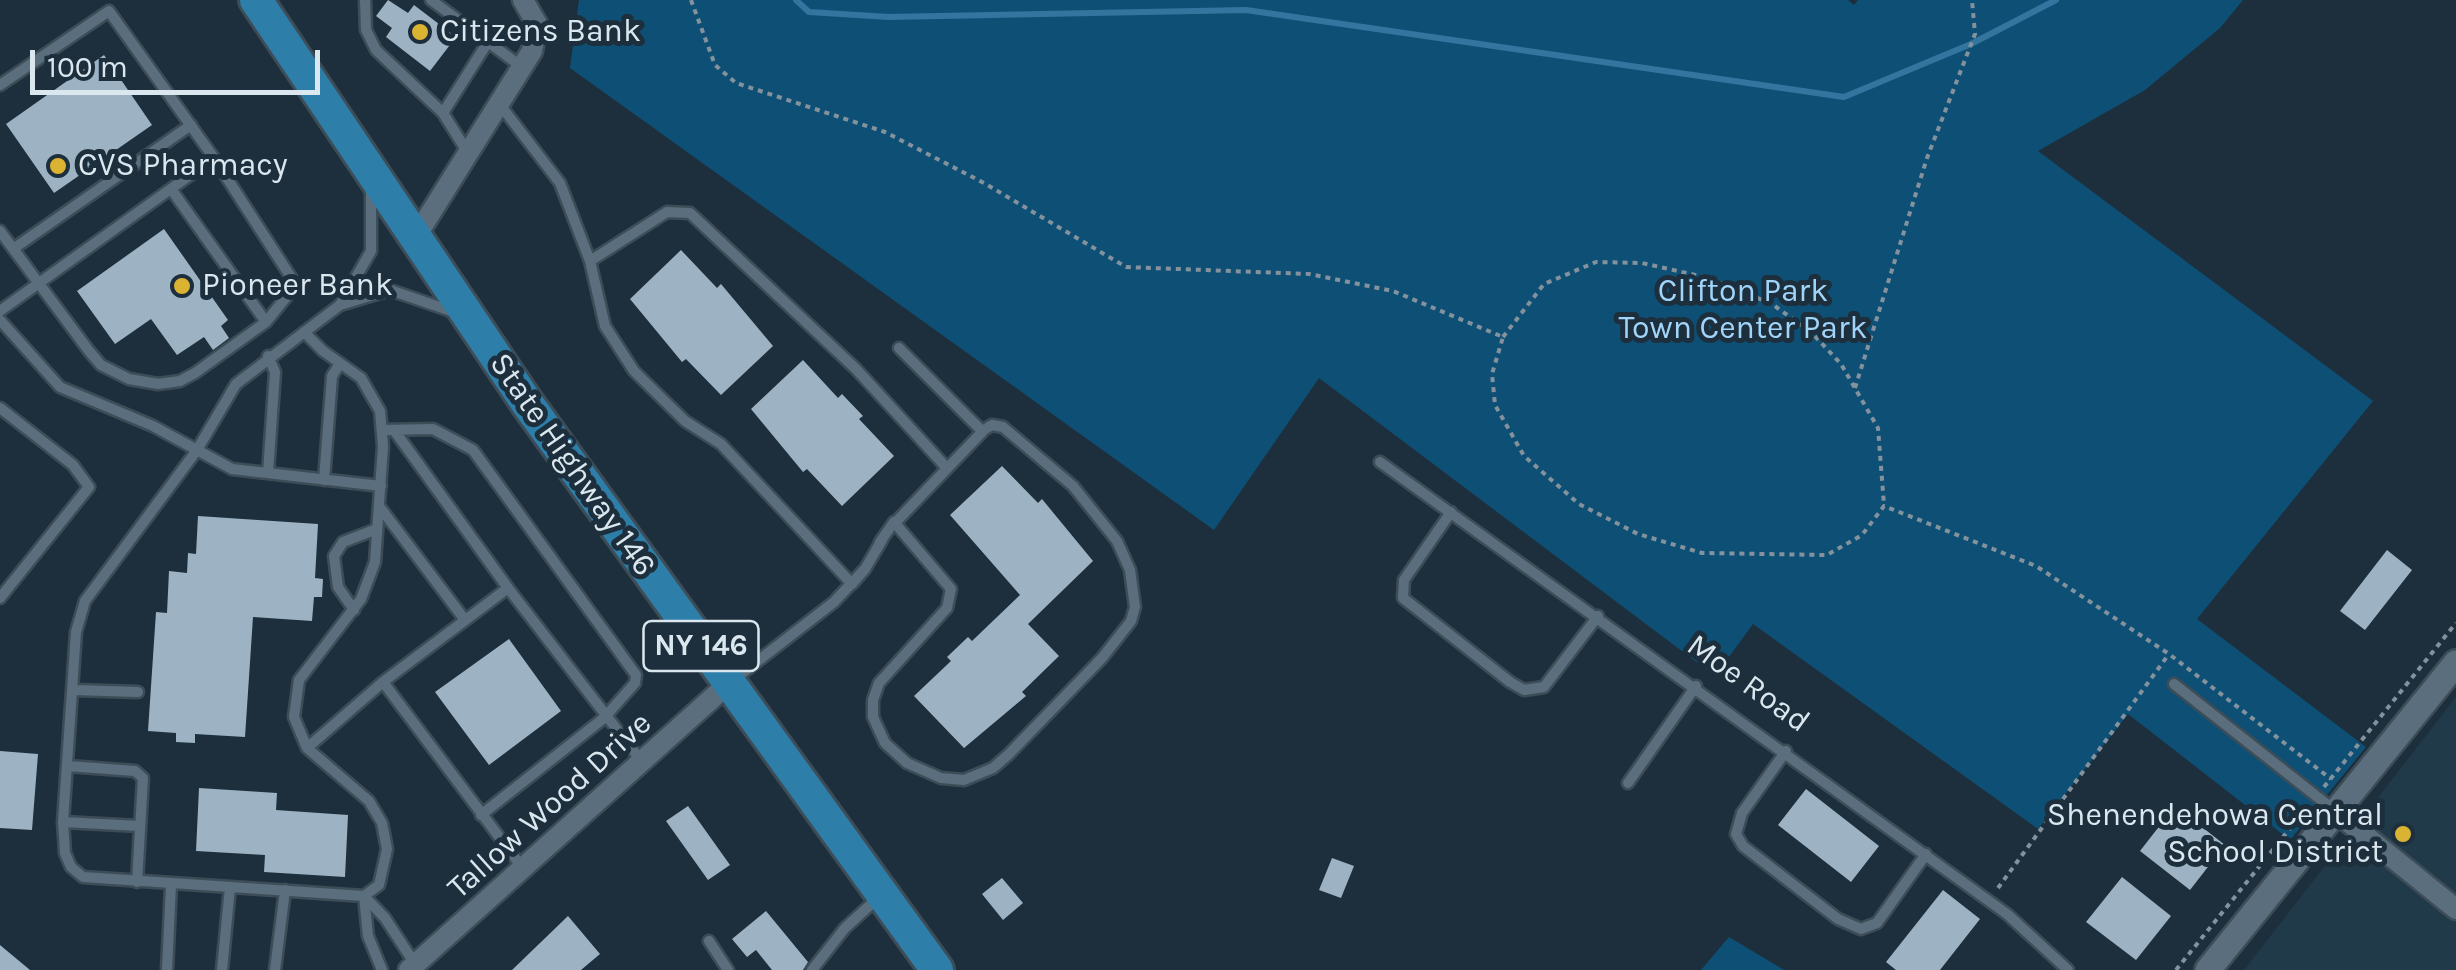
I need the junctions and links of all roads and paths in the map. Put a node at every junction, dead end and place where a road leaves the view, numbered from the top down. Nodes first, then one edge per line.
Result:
1 (256, 0) edge
2 (365, 0) edge
3 (432, 0) edge
4 (523, 0) edge
5 (692, 0) edge
6 (1972, 0) edge
7 (486, 45) junction
8 (523, 68) junction
9 (0, 85) edge
10 (501, 106) junction
11 (443, 113) junction
12 (191, 125) junction
13 (468, 154) junction
14 (214, 158) junction
15 (370, 172) junction
16 (171, 188) junction
17 (0, 231) edge
18 (415, 238) junction
19 (14, 249) junction
20 (590, 261) junction
21 (38, 284) junction
22 (340, 304) junction
23 (0, 311) edge
24 (470, 319) junction
25 (0, 320) edge
26 (266, 322) junction
27 (304, 332) junction
28 (1502, 338) junction
29 (899, 348) dead end
30 (268, 356) junction
31 (339, 364) junction
32 (1855, 388) junction
33 (0, 408) edge
34 (388, 430) junction
35 (982, 432) junction
36 (197, 450) junction
37 (1380, 462) dead end
38 (945, 466) junction
39 (268, 473) junction
40 (324, 480) junction
41 (381, 486) junction
42 (379, 506) junction
43 (1884, 506) junction
44 (1452, 512) junction
45 (894, 522) junction
46 (377, 529) junction
47 (852, 584) junction
48 (508, 588) junction
49 (0, 598) edge
50 (354, 610) junction
51 (1598, 616) junction
52 (465, 620) junction
53 (2170, 654) junction
54 (2456, 663) edge
55 (382, 682) junction
56 (728, 684) junction
57 (2174, 684) dead end
58 (1696, 686) junction
59 (74, 690) junction
60 (138, 692) dead end
61 (604, 718) junction
62 (306, 748) junction
63 (1786, 751) junction
64 (643, 763) junction
65 (68, 766) junction
66 (2331, 779) dead end
67 (1628, 782) dead end
68 (2336, 812) junction
69 (481, 815) junction
70 (63, 822) junction
71 (140, 826) junction
72 (1926, 854) junction
73 (524, 870) junction
74 (138, 882) junction
75 (171, 885) junction
76 (230, 888) junction
77 (285, 890) junction
78 (882, 895) junction
79 (364, 896) junction
80 (1989, 901) junction
81 (2456, 909) edge
82 (709, 941) dead end
83 (412, 968) edge
84 (167, 970) edge
85 (222, 970) edge
86 (274, 970) edge
87 (382, 970) edge
88 (728, 970) edge
89 (812, 970) edge
90 (937, 970) edge
91 (2068, 970) edge
92 (2208, 970) edge

1 - 15 main road, State Highway 146 / NY 146
2 - 11 lane
3 - 7 lane
4 - 8 street
5 - 28 path
6 - 32 path
7 - 8 lane
7 - 11 lane
8 - 10 street
9 - 12 lane
10 - 13 street
10 - 20 lane
11 - 13 lane
12 - 14 lane
12 - 19 lane
13 - 18 street
14 - 16 lane
14 - 26 lane
15 - 18 main road, State Highway 146 / NY 146
15 - 22 lane
16 - 21 lane
16 - 26 lane
17 - 19 lane
18 - 24 main road, State Highway 146 / NY 146
19 - 21 lane
20 - 38 lane
20 - 47 lane
21 - 23 lane
21 - 26 lane
22 - 24 lane
22 - 27 lane
24 - 56 main road, State Highway 146 / NY 146
25 - 36 lane
27 - 30 lane
27 - 31 lane
28 - 32 path
28 - 43 path
29 - 35 lane
30 - 36 lane
30 - 39 lane
31 - 34 lane
31 - 40 lane
32 - 43 path
33 - 49 lane
34 - 41 lane
34 - 48 lane
34 - 61 lane
35 - 38 lane
35 - 45 lane
36 - 39 lane
36 - 59 lane
37 - 44 lane, Moe Road
38 - 45 lane
39 - 40 lane
40 - 41 lane
41 - 42 lane
42 - 46 lane
42 - 52 lane
43 - 53 path
44 - 51 lane, Moe Road
44 - 51 lane
45 - 47 lane
46 - 50 lane
46 - 50 lane
47 - 56 lane
48 - 52 lane
48 - 61 lane
50 - 62 lane
51 - 58 lane, Moe Road
52 - 55 lane
53 - 66 path
53 - 80 path
54 - 68 street
55 - 62 lane
55 - 69 lane
56 - 64 street, Tallow Wood Drive
56 - 78 main road, State Highway 146 / NY 146
57 - 68 lane
58 - 63 lane, Moe Road
58 - 67 lane
59 - 60 lane
59 - 65 lane
61 - 64 lane
61 - 69 lane
62 - 79 lane
63 - 72 lane, Moe Road
63 - 72 lane
64 - 73 street, Tallow Wood Drive
65 - 70 lane
65 - 71 lane
68 - 81 street
68 - 92 street
69 - 73 lane
70 - 71 lane
70 - 74 lane
71 - 74 lane
72 - 80 lane, Moe Road
73 - 83 street, Tallow Wood Drive
74 - 75 lane
75 - 76 lane
75 - 84 lane
76 - 77 lane
76 - 85 lane
77 - 79 lane
77 - 86 lane
78 - 89 lane
78 - 90 main road, State Highway 146 / NY 146
79 - 83 lane
79 - 87 lane
80 - 91 lane, Moe Road
82 - 88 lane

